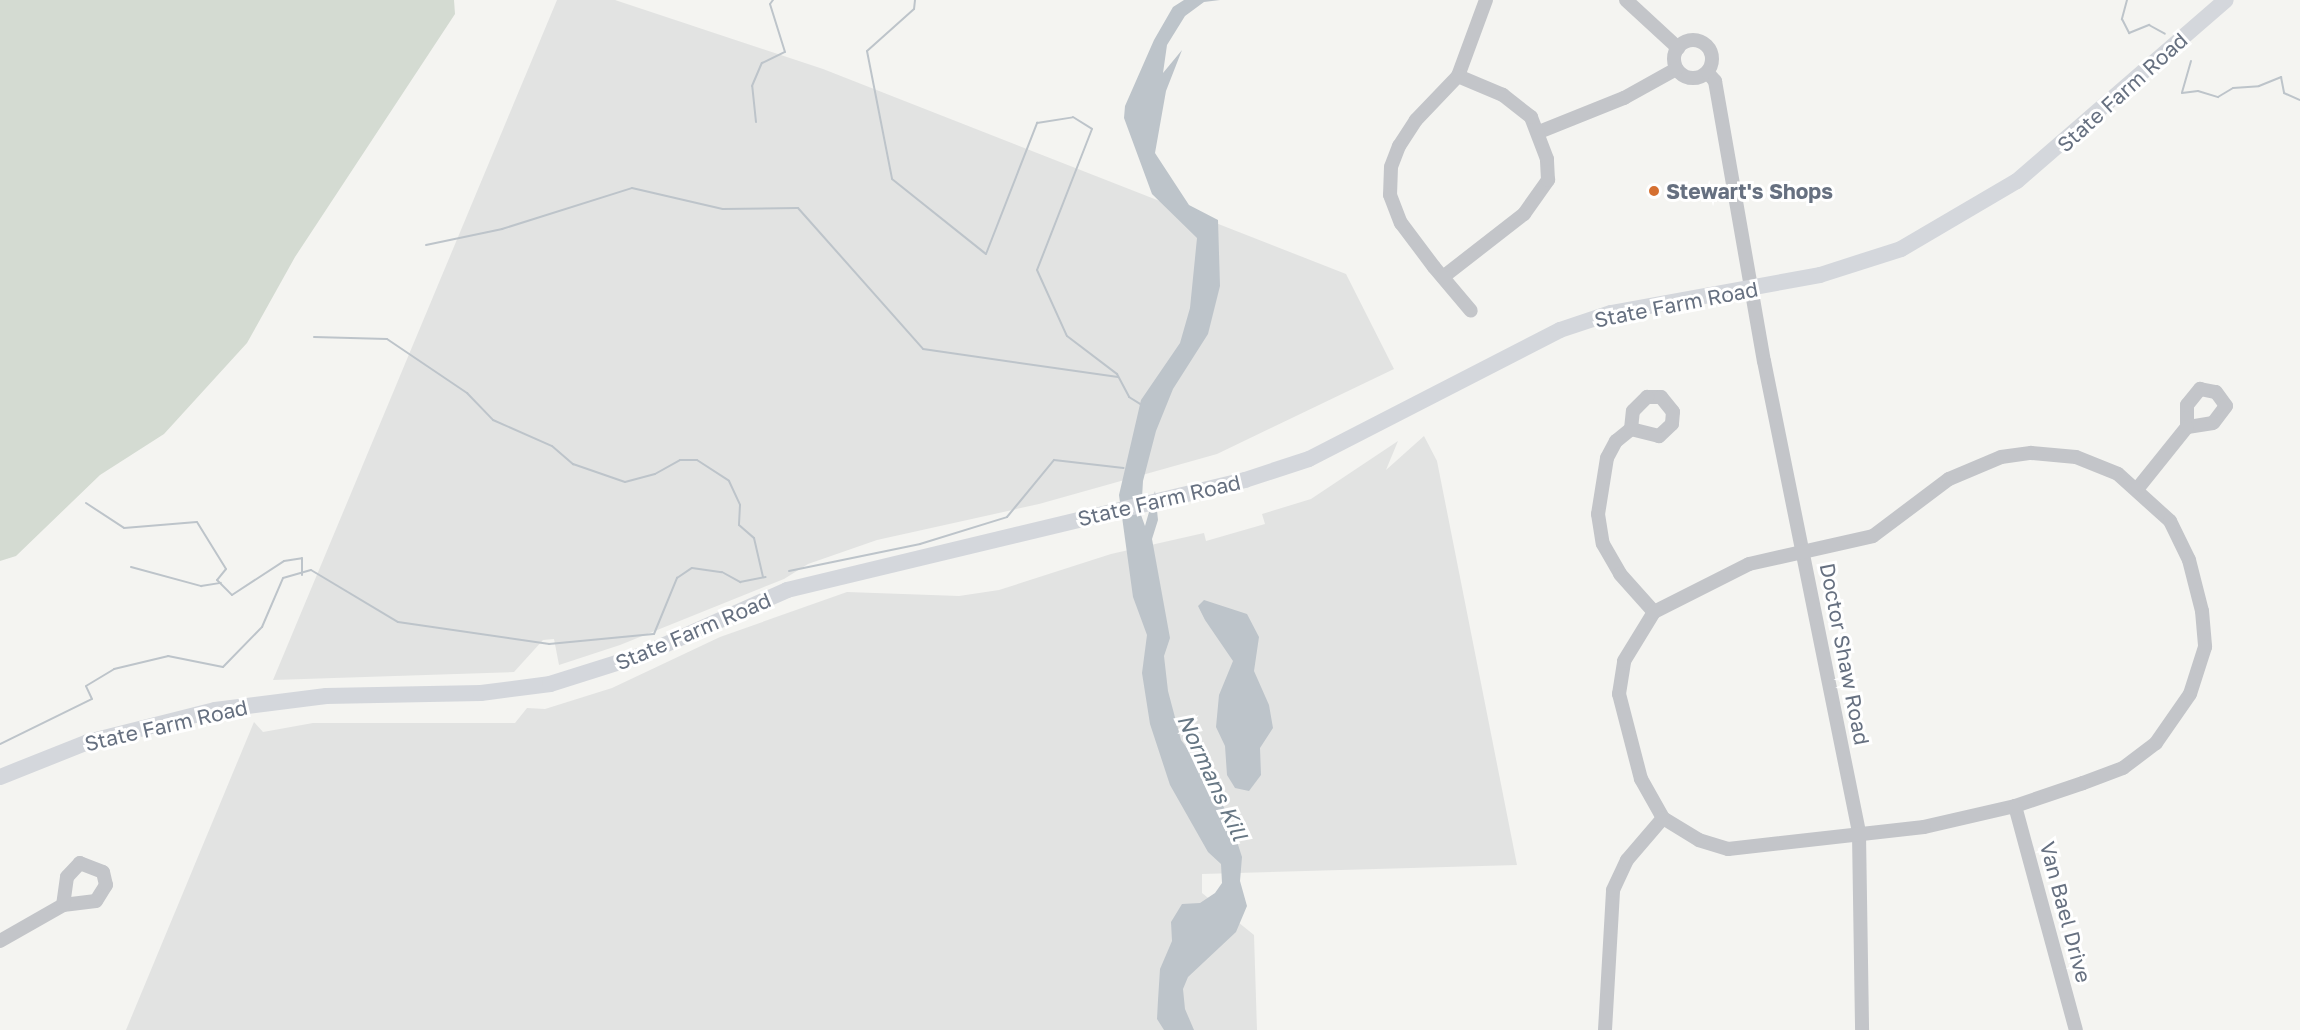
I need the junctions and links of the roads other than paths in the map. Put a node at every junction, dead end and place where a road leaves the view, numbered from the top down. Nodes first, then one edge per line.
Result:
1 (1486, 0) edge
2 (1626, 0) edge
3 (2226, 0) edge
4 (1678, 48) junction
5 (1676, 69) junction
6 (1708, 72) junction
7 (1458, 76) junction
8 (1539, 132) junction
9 (1443, 277) junction
10 (1752, 289) junction
11 (1471, 311) dead end
12 (2187, 427) dead end
13 (1631, 429) dead end
14 (2138, 488) junction
15 (1803, 553) junction
16 (1654, 612) junction
17 (0, 777) edge
18 (2015, 806) junction
19 (1663, 818) junction
20 (1859, 834) junction
21 (63, 905) dead end
22 (0, 941) edge
23 (1605, 1030) edge
24 (1862, 1030) edge
25 (2076, 1030) edge

1 - 7 street
2 - 4 street
3 - 10 main road, State Farm Road
4 - 5 street
4 - 6 street
5 - 6 street
5 - 8 street
6 - 10 street, Doctor Shaw Road
7 - 8 street
7 - 9 street
8 - 9 street
9 - 11 street
10 - 15 street, Doctor Shaw Road
10 - 17 main road, State Farm Road
12 - 14 street
13 - 16 street
14 - 15 street
14 - 18 street
15 - 16 street
15 - 20 street, Doctor Shaw Road
16 - 19 street
18 - 20 street
18 - 25 street, Van Bael Drive
19 - 20 street
19 - 23 street
20 - 24 street, Doctor Shaw Road
21 - 22 street

